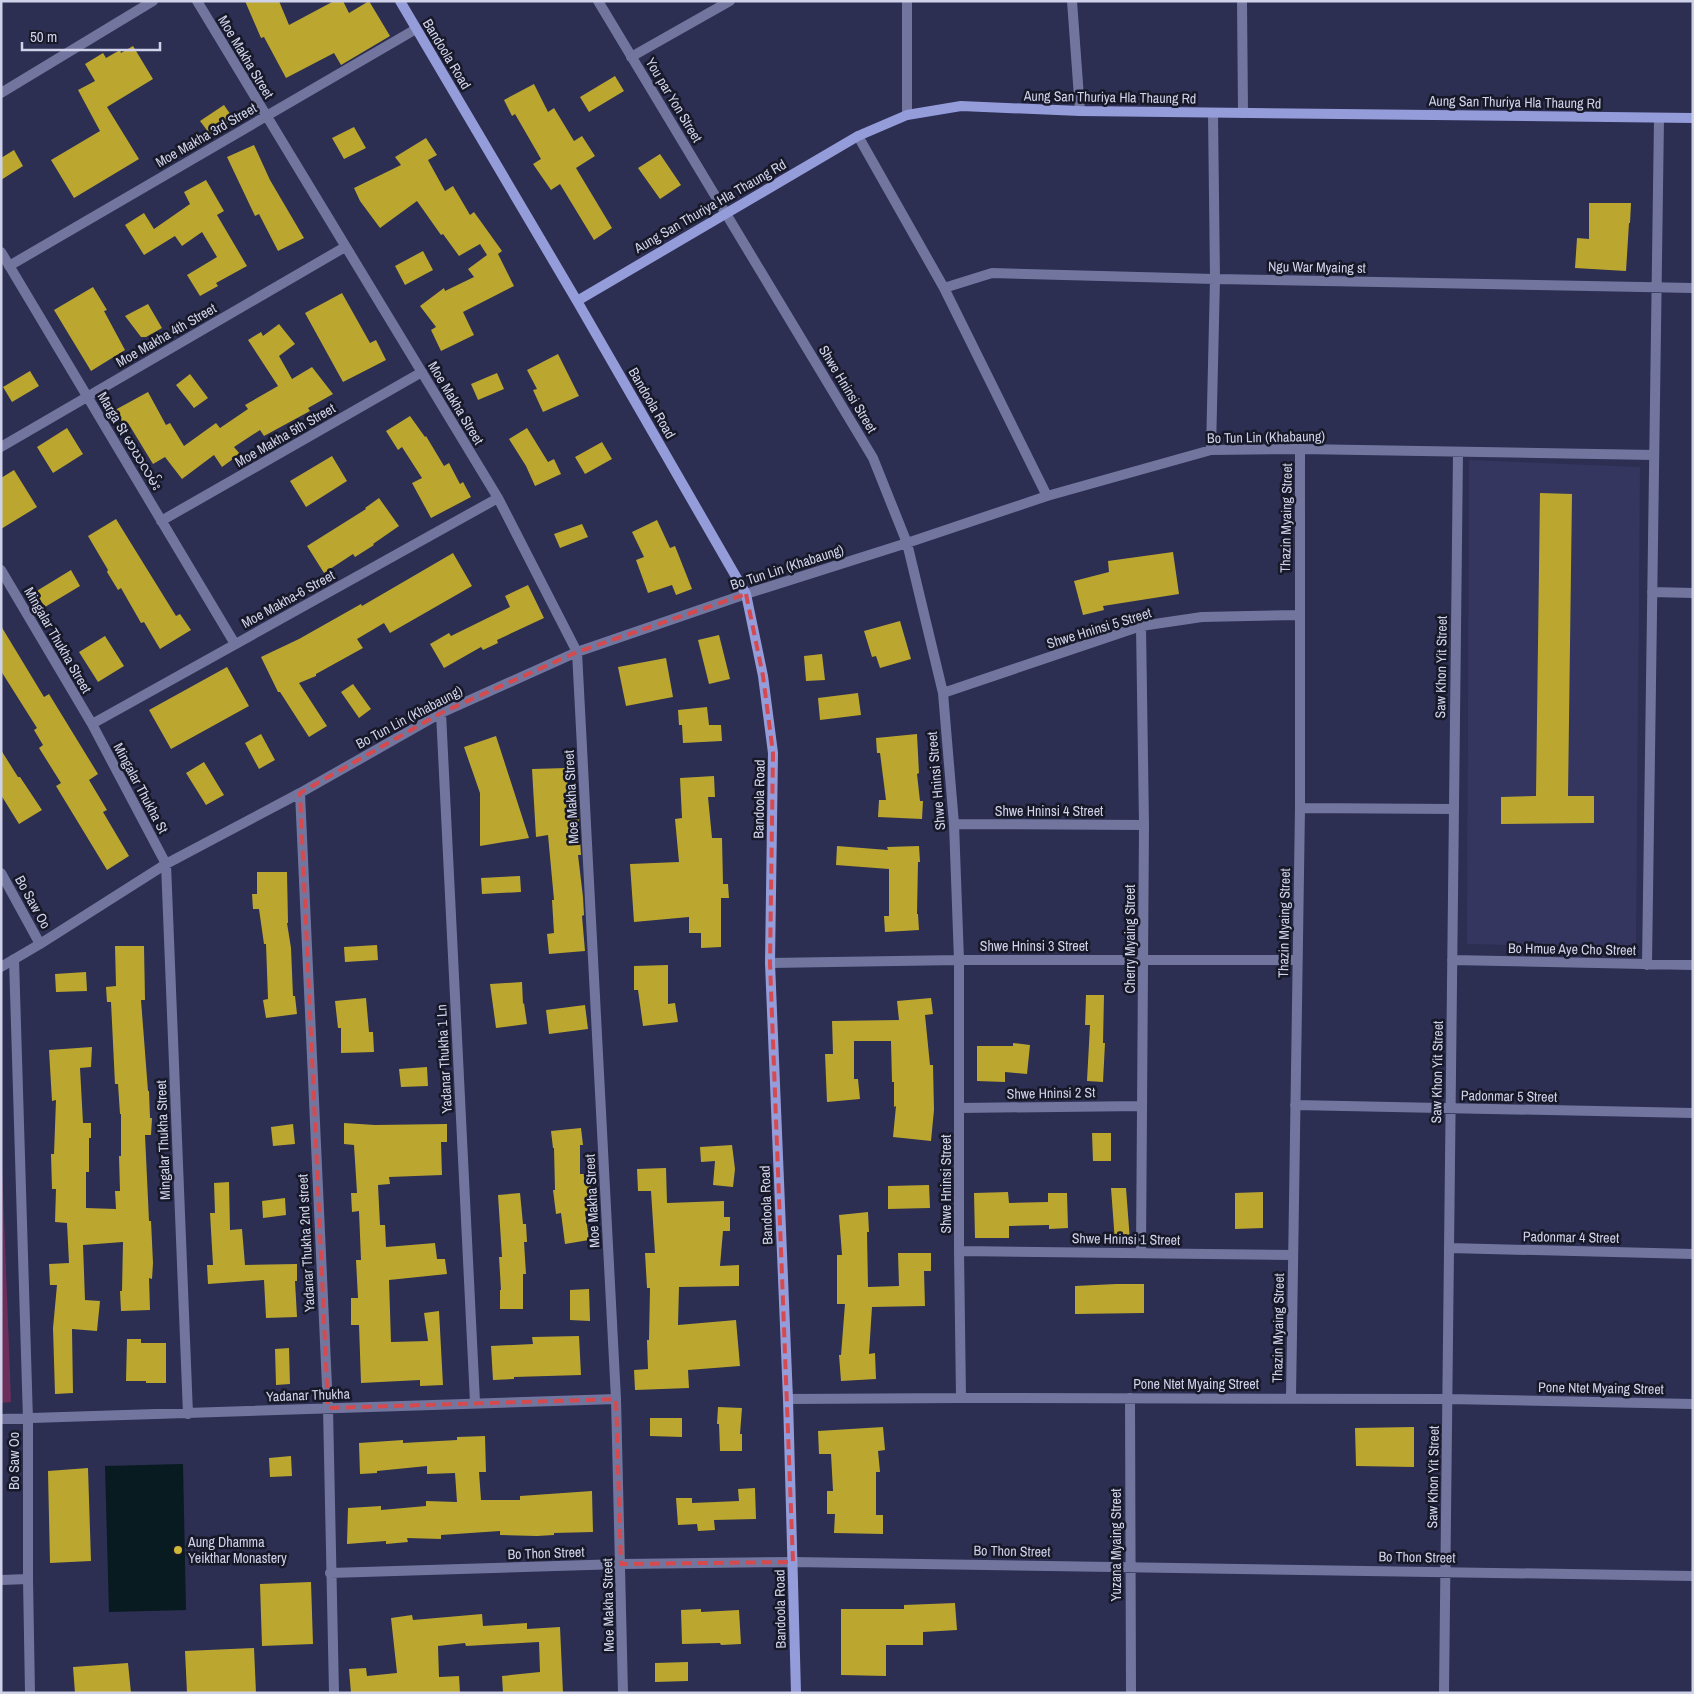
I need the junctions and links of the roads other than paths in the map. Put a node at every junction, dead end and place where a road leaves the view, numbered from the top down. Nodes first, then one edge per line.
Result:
1 (153, 1) edge
2 (197, 1) edge
3 (400, 1) edge
4 (598, 1) edge
5 (730, 1) edge
6 (907, 1) edge
7 (1072, 1) edge
8 (1242, 1) edge
9 (416, 29) junction
10 (631, 57) junction
11 (1, 93) edge
12 (1080, 111) junction
13 (1212, 112) junction
14 (1243, 113) junction
15 (907, 115) junction
16 (266, 116) junction
17 (1659, 118) junction
18 (1693, 118) edge
19 (858, 136) junction
20 (726, 213) junction
21 (345, 247) junction
22 (1, 252) edge
23 (9, 266) junction
24 (1215, 279) junction
25 (1657, 287) junction
26 (944, 288) junction
27 (1693, 288) edge
28 (577, 301) junction
29 (422, 372) junction
30 (88, 397) junction
31 (1, 447) edge
32 (1300, 449) junction
33 (1212, 450) junction
34 (1458, 452) junction
35 (1654, 455) junction
36 (1047, 496) junction
37 (498, 498) junction
38 (161, 521) junction
39 (907, 543) junction
40 (1, 570) edge
41 (1652, 592) junction
42 (1693, 593) edge
43 (746, 594) junction
44 (1299, 615) junction
45 (1141, 626) junction
46 (236, 644) junction
47 (577, 652) junction
48 (943, 694) junction
49 (441, 713) junction
50 (92, 724) junction
51 (300, 792) junction
52 (1300, 808) junction
53 (1453, 809) junction
54 (954, 824) junction
55 (1144, 825) junction
56 (166, 864) junction
57 (1, 873) edge
58 (40, 944) junction
59 (14, 959) junction
60 (959, 960) junction
61 (1143, 960) junction
62 (1297, 960) junction
63 (1452, 960) junction
64 (770, 963) junction
65 (1647, 965) junction
66 (1693, 965) edge
67 (1, 967) edge
68 (1295, 1105) junction
69 (1142, 1106) junction
70 (959, 1108) junction
71 (1450, 1108) junction
72 (1693, 1113) edge
73 (1448, 1248) junction
74 (959, 1251) junction
75 (1141, 1253) junction
76 (1693, 1254) edge
77 (1293, 1255) junction
78 (961, 1398) junction
79 (1130, 1398) junction
80 (1291, 1398) junction
81 (616, 1399) junction
82 (788, 1399) junction
83 (1447, 1399) junction
84 (474, 1402) junction
85 (1693, 1404) edge
86 (328, 1408) junction
87 (188, 1414) junction
88 (1, 1419) edge
89 (28, 1420) junction
90 (793, 1562) junction
91 (621, 1564) junction
92 (1130, 1566) junction
93 (1445, 1571) junction
94 (330, 1573) junction
95 (1693, 1576) edge
96 (28, 1579) junction
97 (1, 1580) edge
98 (30, 1693) edge
99 (334, 1693) edge
100 (623, 1693) edge
101 (796, 1693) edge
102 (1130, 1693) edge
103 (1444, 1693) edge

1 - 11 street
2 - 16 street, Moe Makha Street
3 - 9 street, Bandoola Road
4 - 10 street, You par Yon Street
5 - 10 street
6 - 15 street
7 - 12 street
8 - 14 street
9 - 16 street, Moe Makha 3rd Street
9 - 28 street, Bandoola Road
10 - 20 street, You par Yon Street
12 - 13 street, Aung San Thuriya Hla Thaung Rd
12 - 15 street, Aung San Thuriya Hla Thaung Rd
13 - 14 street, Aung San Thuriya Hla Thaung Rd
13 - 24 street
14 - 17 street, Aung San Thuriya Hla Thaung Rd
15 - 19 street, Aung San Thuriya Hla Thaung Rd
16 - 21 street, Moe Makha Street
16 - 23 street, Moe Makha 3rd Street
17 - 18 street, Aung San Thuriya Hla Thaung Rd
17 - 25 street
19 - 20 street, Aung San Thuriya Hla Thaung Rd
19 - 26 street
20 - 28 street, Aung San Thuriya Hla Thaung Rd
20 - 39 street, Shwe Hninsi Street
21 - 29 street, Moe Makha Street
21 - 30 street, Moe Makha 4th Street
22 - 23 street, Marga St မာဃလမ်း
23 - 30 street, Marga St မာဃလမ်း
24 - 25 street, Ngu War Myaing st
24 - 26 street, Ngu War Myaing st
24 - 33 street
25 - 27 street, Ngu War Myaing st
25 - 35 street
26 - 36 street
28 - 43 street, Bandoola Road
29 - 37 street, Moe Makha Street
29 - 38 street, Moe Makha 5th Street
30 - 31 street, Moe Makha 4th Street
30 - 38 street, Marga St မာဃလမ်း
32 - 33 street, Bo Tun Lin (Khabaung)
32 - 34 street, Bo Tun Lin (Khabaung)
32 - 44 street, Thazin Myaing Street
33 - 36 street, Bo Tun Lin (Khabaung)
34 - 35 street, Bo Tun Lin (Khabaung)
34 - 53 street, Saw Khon Yit Street
35 - 41 street
36 - 39 street, Bo Tun Lin (Khabaung)
37 - 46 street, Moe Makha-6 Street
37 - 47 street, Moe Makha Street
38 - 46 street, Marga St မာဃလမ်း
39 - 43 street, Bo Tun Lin (Khabaung)
39 - 48 street, Shwe Hninsi Street
40 - 50 street, Mingalar Thukha Street
41 - 42 street
41 - 65 street
43 - 47 street, Bo Tun Lin (Khabaung)
43 - 64 street, Bandoola Road
44 - 45 street, Shwe Hninsi 5 Street
44 - 52 street, Thazin Myaing Street
45 - 48 street, Shwe Hninsi 5 Street
45 - 55 street, Cherry Myaing Street
46 - 50 street, Moe Makha-6 Street
47 - 49 street, Bo Tun Lin (Khabaung)
47 - 81 street, Moe Makha Street
48 - 54 street, Shwe Hninsi Street
49 - 51 street, Bo Tun Lin (Khabaung)
49 - 84 street, Yadanar Thukha 1 Ln
50 - 56 street, Mingalar Thukha St
51 - 56 street, Bo Tun Lin (Khabaung)
51 - 86 street, Yadanar Thukha 2nd street
52 - 53 street
52 - 62 street, Thazin Myaing Street
53 - 63 street, Saw Khon Yit Street
54 - 55 street, Shwe Hninsi 4 Street
54 - 60 street, Shwe Hninsi Street
55 - 61 street, Cherry Myaing Street
56 - 58 street, Bo Tun Lin (Khabaung)
56 - 87 street, Mingalar Thukha Street
57 - 58 street, Bo Saw Oo
58 - 59 street, Bo Tun Lin (Khabaung)
59 - 67 street, Bo Tun Lin (Khabaung)
59 - 89 street, Bo Saw Oo
60 - 61 street, Shwe Hninsi 3 Street
60 - 64 street, Shwe Hninsi 3 Street
60 - 70 street, Shwe Hninsi Street
61 - 62 street, Shwe Hninsi 3 Street
61 - 69 street, Cherry Myaing Street
62 - 68 street, Thazin Myaing Street
63 - 65 street, Bo Hmue Aye Cho Street
63 - 71 street, Saw Khon Yit Street
64 - 82 street, Bandoola Road
65 - 66 street, Bo Hmue Aye Cho Street
68 - 71 street, Padonmar 5 Street
68 - 77 street, Thazin Myaing Street
69 - 70 street, Shwe Hninsi 2 St
69 - 75 street, Cherry Myaing Street
70 - 74 street, Shwe Hninsi Street
71 - 72 street, Padonmar 5 Street
71 - 73 street, Saw Khon Yit Street
73 - 76 street, Padonmar 4 Street
73 - 83 street, Saw Khon Yit Street
74 - 75 street, Shwe Hninsi 1 Street
74 - 78 street, Shwe Hninsi Street
75 - 77 street, Shwe Hninsi 1 Street
77 - 80 street, Thazin Myaing Street
78 - 79 street, Pone Ntet Myaing Street
78 - 82 street, Pone Ntet Myaing Street
79 - 80 street, Pone Ntet Myaing Street
79 - 92 street, Yuzana Myaing Street
80 - 83 street, Pone Ntet Myaing Street
81 - 84 street, Yadanar Thukha
81 - 91 street, Moe Makha Street
82 - 90 street, Bandoola Road
83 - 85 street, Pone Ntet Myaing Street
83 - 93 street, Saw Khon Yit Street
84 - 86 street, Yadanar Thukha
86 - 87 street, Yadanar Thukha
86 - 94 street, Yadanar Thukha 2nd street
87 - 89 street, Yadanar Thukha
88 - 89 street, Yadanar Thukha
89 - 96 street, Bo Saw Oo
90 - 91 street, Bo Thon Street
90 - 92 street, Bo Thon Street
90 - 101 street, Bandoola Road
91 - 94 street, Bo Thon Street
91 - 100 street, Moe Makha Street
92 - 93 street, Bo Thon Street
92 - 102 street, Yuzana Myaing Street
93 - 95 street, Bo Thon Street
93 - 103 street, Saw Khon Yit Street
94 - 99 street, Yadanar Thukha 2nd street
96 - 97 street
96 - 98 street, Bo Saw Oo

